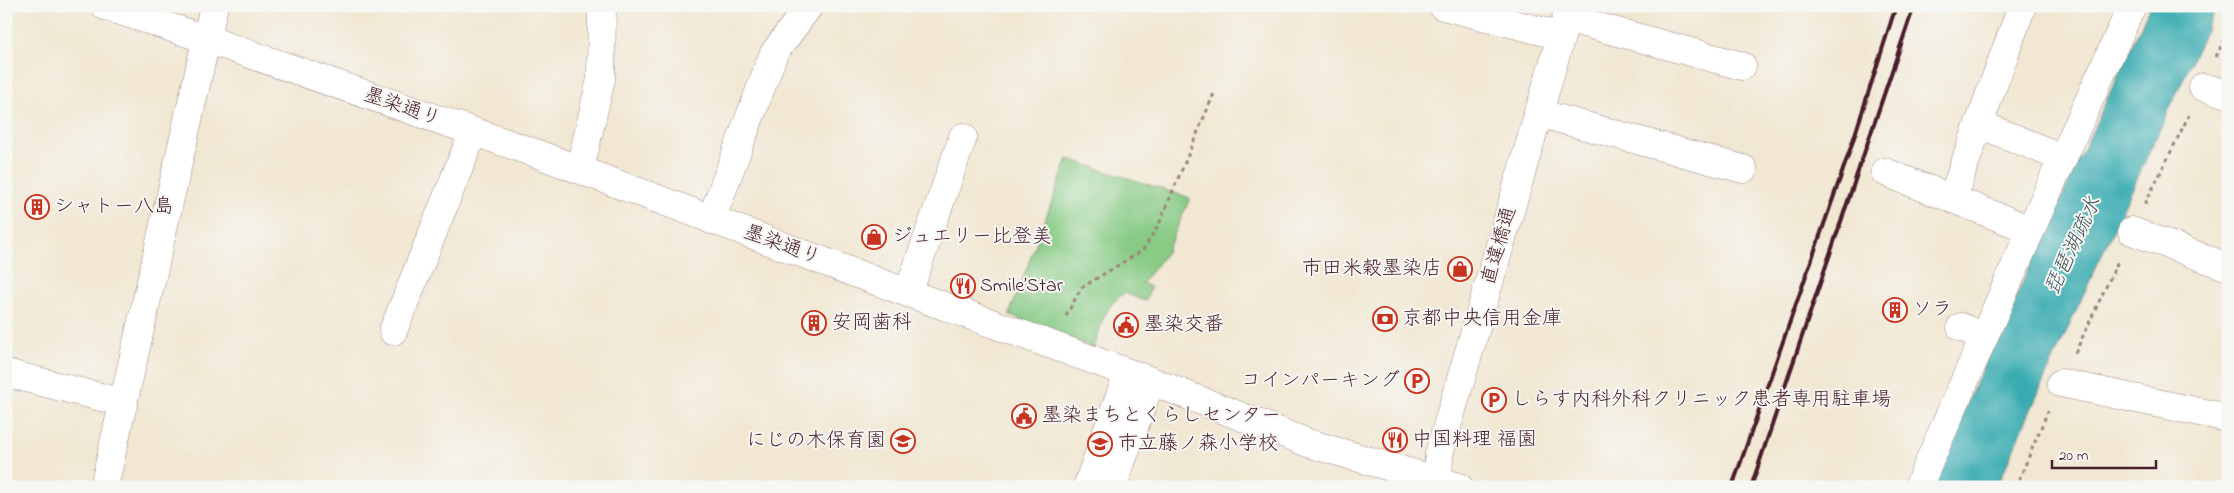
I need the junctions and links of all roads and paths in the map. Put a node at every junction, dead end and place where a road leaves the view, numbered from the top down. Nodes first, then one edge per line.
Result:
1 (105, 6) edge
2 (214, 6) edge
3 (602, 6) edge
4 (809, 6) edge
5 (1443, 6) edge
6 (2022, 6) edge
7 (2132, 6) edge
8 (1566, 20) edge
9 (206, 39) junction
10 (1742, 66) dead end
11 (183, 70) dead end
12 (1215, 91) dead end
13 (1538, 113) junction
14 (1979, 124) junction
15 (473, 133) junction
16 (963, 136) dead end
17 (2062, 158) junction
18 (580, 169) junction
19 (1743, 169) dead end
20 (1885, 172) dead end
21 (1952, 199) junction
22 (710, 220) junction
23 (2030, 230) junction
24 (2132, 231) dead end
25 (2228, 267) edge
26 (908, 294) junction
27 (394, 331) dead end
28 (1052, 346) junction
29 (6, 373) edge
30 (1140, 377) junction
31 (2060, 383) dead end
32 (124, 403) junction
33 (2228, 418) edge
34 (1445, 485) edge
35 (104, 487) edge
36 (1087, 487) edge
37 (1112, 487) edge
38 (1918, 487) edge

1 - 9 street, 墨染通り
2 - 9 street
3 - 18 street
4 - 22 street
5 - 8 street
6 - 14 street
7 - 17 street
8 - 10 street
8 - 13 street, 直違橋通
9 - 11 street
9 - 15 street, 墨染通り
9 - 32 street
12 - 28 path
13 - 19 street
13 - 34 street, 直違橋通
14 - 17 street
14 - 21 street
15 - 18 street, 墨染通り
15 - 27 street
16 - 26 street
17 - 23 street
18 - 22 street, 墨染通り
20 - 21 street
21 - 23 street
22 - 26 street, 墨染通り
23 - 38 street
24 - 25 street
26 - 28 street, 墨染通り
28 - 30 street, 墨染通り
29 - 32 street
30 - 34 street, 墨染通り
30 - 36 street
30 - 37 street
31 - 33 street
32 - 35 street

